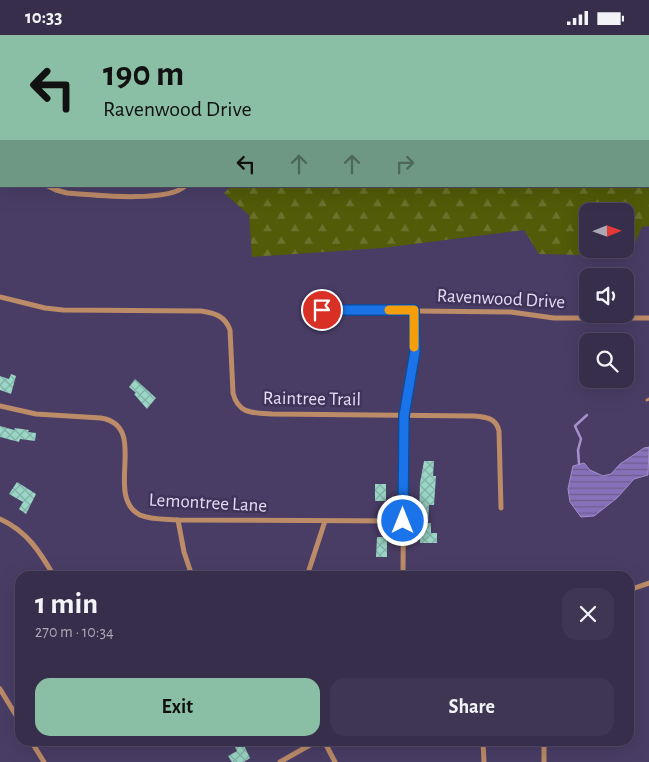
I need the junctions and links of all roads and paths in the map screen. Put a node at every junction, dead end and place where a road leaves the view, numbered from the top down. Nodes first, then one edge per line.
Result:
1 (50, 187) edge
2 (183, 187) edge
3 (0, 297) edge
4 (322, 310) dead end
5 (414, 310) junction
6 (649, 318) edge
7 (0, 406) edge
8 (404, 416) junction
9 (501, 509) dead end
10 (0, 519) edge
11 (178, 520) junction
12 (325, 521) junction
13 (403, 521) junction
14 (51, 571) edge
15 (191, 571) edge
16 (310, 571) edge
17 (403, 571) edge
18 (649, 583) edge
19 (634, 588) edge
20 (0, 689) edge
21 (15, 714) edge
22 (34, 746) edge
23 (308, 746) edge
24 (327, 746) edge
25 (483, 746) edge
26 (544, 746) edge
27 (44, 762) edge
28 (280, 762) edge
29 (335, 762) edge
30 (484, 762) edge
31 (544, 762) edge

1 - 2 street
3 - 8 street, Raintree Trail
4 - 5 street, Ravenwood Drive
5 - 6 street, Ravenwood Drive
5 - 8 street
7 - 11 street, Lemontree Lane
8 - 9 street, Raintree Trail
8 - 13 street
10 - 14 street
11 - 12 street, Lemontree Lane
11 - 15 street
12 - 13 street, Lemontree Lane
12 - 16 street
13 - 17 street
18 - 19 street
20 - 21 street
22 - 27 street
23 - 28 street
24 - 29 street
25 - 30 street
26 - 31 street

